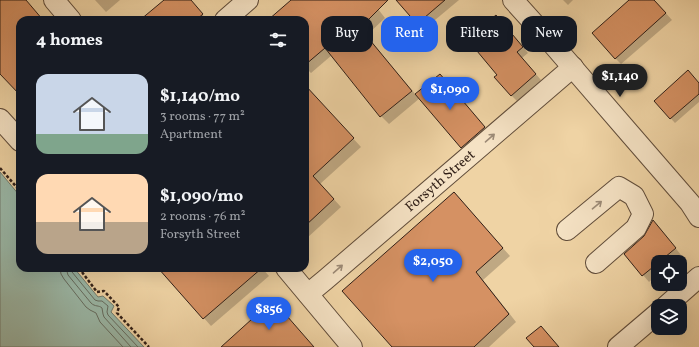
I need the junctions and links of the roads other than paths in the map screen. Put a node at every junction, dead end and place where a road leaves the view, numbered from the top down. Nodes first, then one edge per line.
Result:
1 (54, 0) edge
2 (248, 0) edge
3 (513, 0) edge
4 (68, 16) edge
5 (230, 16) edge
6 (573, 67) junction
7 (0, 119) edge
8 (16, 137) edge
9 (696, 208) edge
10 (567, 230) dead end
11 (596, 263) dead end
12 (289, 272) edge
13 (699, 277) edge
14 (308, 294) junction
15 (674, 299) edge
16 (651, 318) edge
17 (352, 347) edge
18 (618, 347) edge

1 - 4 street
2 - 5 street
3 - 6 street
6 - 9 street
14 -> 6 street, Forsyth Street
7 - 8 street
10 -> 11 street
12 - 14 street
13 - 15 street
14 - 17 street
16 - 18 street

